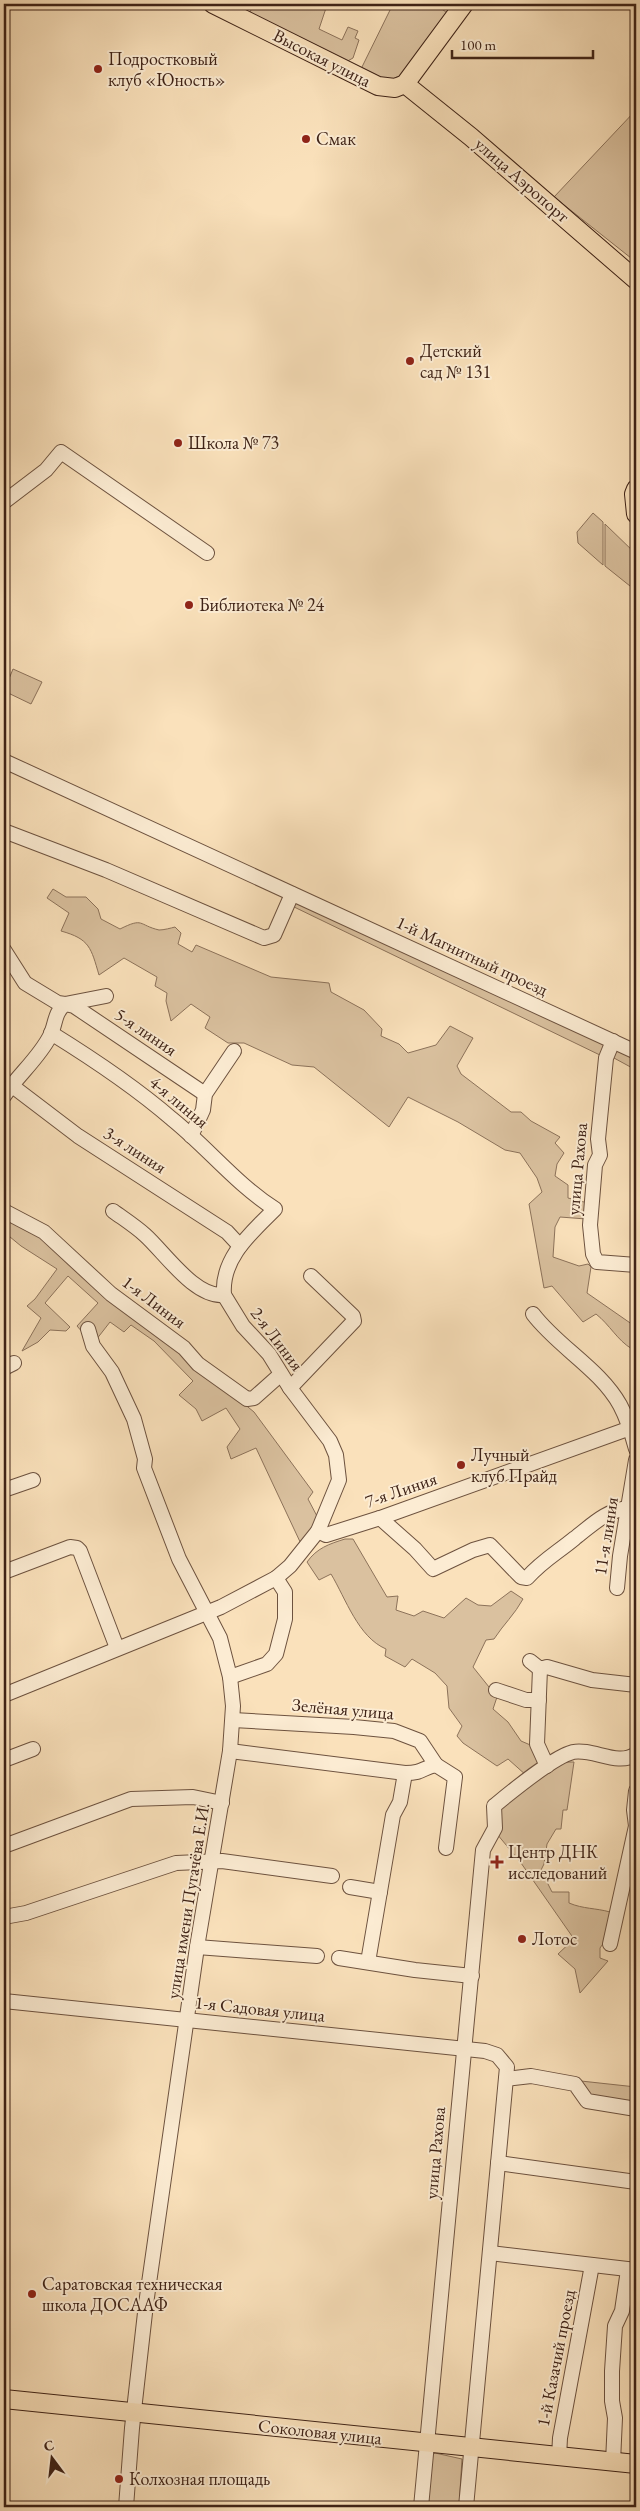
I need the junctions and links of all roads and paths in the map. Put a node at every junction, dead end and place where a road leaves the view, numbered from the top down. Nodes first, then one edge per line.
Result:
1 (213, 4) edge
2 (464, 4) edge
3 (405, 84) junction
4 (636, 280) edge
5 (636, 489) edge
6 (4, 502) edge
7 (636, 514) edge
8 (207, 554) dead end
9 (4, 761) edge
10 (4, 831) edge
11 (292, 894) junction
12 (4, 950) edge
13 (106, 996) dead end
14 (65, 1004) junction
15 (51, 1033) junction
16 (613, 1041) junction
17 (234, 1051) dead end
18 (636, 1052) edge
19 (7, 1091) edge
20 (205, 1094) junction
21 (191, 1136) junction
22 (4, 1211) edge
23 (114, 1211) dead end
24 (240, 1246) junction
25 (636, 1265) edge
26 (311, 1276) dead end
27 (224, 1295) junction
28 (533, 1314) dead end
29 (88, 1329) dead end
30 (281, 1374) junction
31 (290, 1388) junction
32 (633, 1427) edge
33 (636, 1449) edge
34 (636, 1460) edge
35 (33, 1480) dead end
36 (4, 1490) edge
37 (628, 1508) junction
38 (380, 1518) junction
39 (318, 1532) junction
40 (4, 1572) edge
41 (276, 1578) junction
42 (618, 1588) dead end
43 (206, 1614) junction
44 (117, 1648) junction
45 (230, 1676) junction
46 (636, 1685) edge
47 (496, 1690) dead end
48 (4, 1695) edge
49 (539, 1700) junction
50 (233, 1720) junction
51 (33, 1748) dead end
52 (230, 1751) junction
53 (636, 1754) edge
54 (4, 1760) edge
55 (436, 1764) junction
56 (545, 1768) junction
57 (405, 1773) junction
58 (636, 1791) edge
59 (222, 1802) junction
60 (4, 1846) edge
61 (446, 1848) dead end
62 (210, 1863) junction
63 (332, 1876) dead end
64 (350, 1887) dead end
65 (380, 1892) junction
66 (4, 1917) edge
67 (610, 1944) dead end
68 (198, 1947) junction
69 (317, 1956) dead end
70 (339, 1958) dead end
71 (368, 1962) junction
72 (472, 1976) junction
73 (4, 2001) edge
74 (188, 2020) junction
75 (464, 2050) junction
76 (506, 2073) junction
77 (636, 2109) edge
78 (498, 2163) junction
79 (636, 2182) edge
80 (490, 2252) junction
81 (592, 2265) junction
82 (632, 2270) edge
83 (4, 2399) edge
84 (134, 2412) junction
85 (427, 2444) junction
86 (472, 2448) junction
87 (559, 2458) junction
88 (613, 2462) junction
89 (636, 2464) edge
90 (126, 2507) edge
91 (421, 2507) edge
92 (466, 2507) edge

1 - 3 main road, Высокая улица
2 - 3 main road
3 - 4 main road, улица Аэропорт
5 - 7 main road
6 - 8 street
9 - 11 street, 1-й Магнитный проезд
10 - 11 street
11 - 16 street, 1-й Магнитный проезд
12 - 14 street, 5-я линия
13 - 14 street
14 - 15 street
14 - 20 street, 5-я линия
15 - 19 street
15 - 21 street, 4-я линия
16 - 18 street, 1-й Магнитный проезд
16 - 25 street, улица Рахова
17 - 20 street
19 - 24 street, 3-я линия
20 - 21 street
21 - 24 street, 4-я линия
22 - 30 street, 1-я Линия
23 - 27 street
24 - 27 street
26 - 31 street
27 - 30 street, 2-я Линия
28 - 32 street
29 - 43 street, улица имени Пугачёва Е.И.
30 - 31 street, 2-я Линия
31 - 39 street, 2-я Линия
32 - 33 street
32 - 38 street, 7-я Линия
34 - 37 street, 11-я линия
35 - 36 street
37 - 38 street
37 - 42 street, 11-я линия
38 - 39 street, 7-я Линия
39 - 41 street, 2-я Линия
40 - 44 street
41 - 43 street, 2-я Линия
41 - 45 street
43 - 44 street, 2-я Линия
43 - 45 street, улица имени Пугачёва Е.И.
44 - 48 street, 2-я Линия
45 - 50 street, улица имени Пугачёва Е.И.
46 - 49 street
47 - 49 street
49 - 56 street
50 - 52 street, улица имени Пугачёва Е.И.
50 - 55 street, Зелёная улица
51 - 54 street
52 - 57 street
52 - 59 street, улица имени Пугачёва Е.И.
53 - 56 street
55 - 57 street
55 - 61 street, Зелёная улица
56 - 72 street, улица Рахова
57 - 65 street
58 - 67 street
59 - 60 street
59 - 62 street, улица имени Пугачёва Е.И.
62 - 63 street
62 - 66 street
62 - 68 street, улица имени Пугачёва Е.И.
64 - 65 street
65 - 71 street
68 - 69 street
68 - 74 street, улица имени Пугачёва Е.И.
70 - 71 street
71 - 72 street
72 - 75 street, улица Рахова
73 - 74 street, 1-я Садовая улица
74 - 75 street, 1-я Садовая улица
74 - 84 street, улица имени Пугачёва Е.И.
75 - 76 street, 1-я Садовая улица
75 - 85 street, улица Рахова
76 - 77 street
76 - 78 street
78 - 79 street
78 - 80 street
80 - 81 street
80 - 86 street
81 - 82 street
81 - 87 street, 1-й Казачий проезд
82 - 88 street
83 - 84 main road, Соколовая улица
84 - 85 main road, Соколовая улица
84 - 90 street, улица имени Пугачёва Е.И.
85 - 86 main road, Соколовая улица
85 - 91 street, улица Рахова
86 - 87 main road, Соколовая улица
86 - 92 street
87 - 88 main road, Соколовая улица
88 - 89 main road, Соколовая улица

